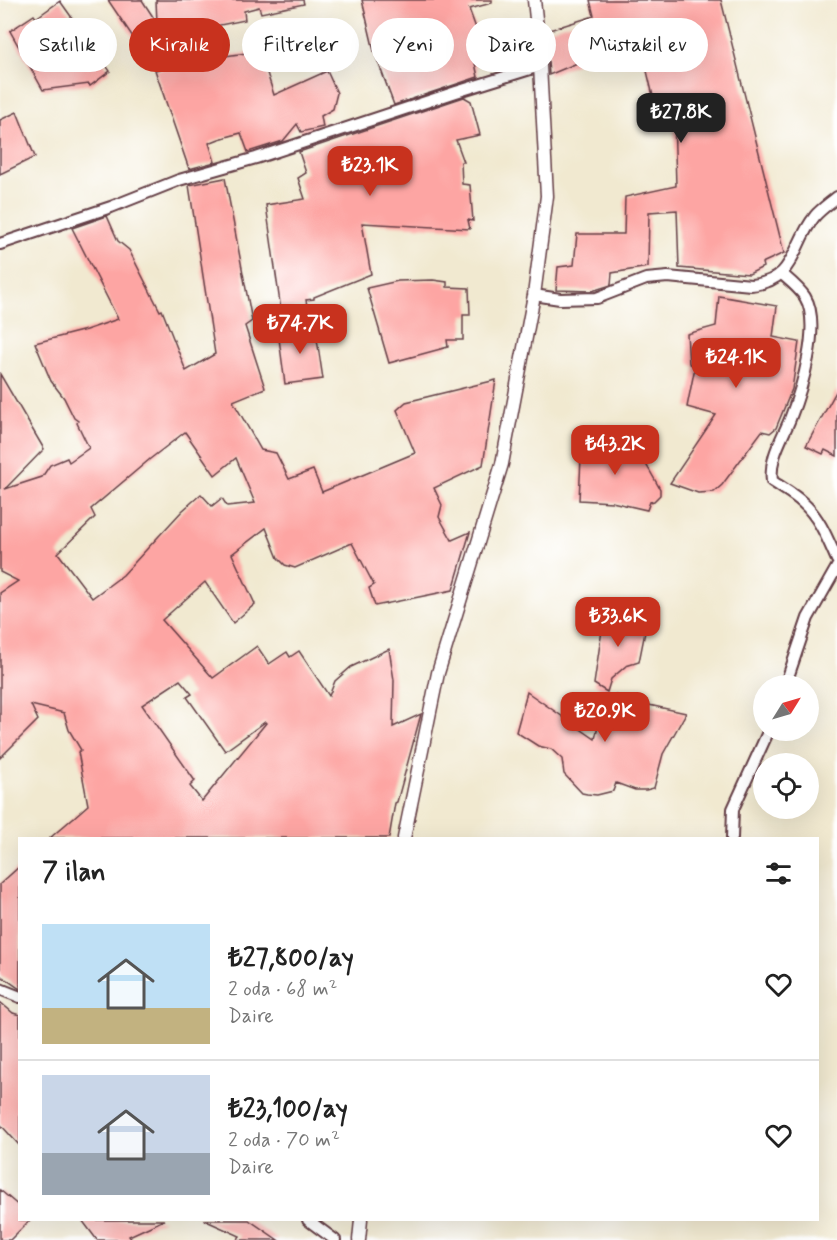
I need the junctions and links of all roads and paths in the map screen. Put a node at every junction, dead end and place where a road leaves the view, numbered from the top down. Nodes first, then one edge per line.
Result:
1 (534, 0) edge
2 (536, 18) edge
3 (521, 72) edge
4 (540, 72) edge
5 (837, 197) edge
6 (0, 244) edge
7 (782, 273) junction
8 (534, 295) junction
9 (837, 560) edge
10 (837, 567) edge
11 (789, 675) edge
12 (764, 741) edge
13 (405, 837) edge
14 (732, 837) edge
15 (0, 989) edge
16 (18, 996) edge
17 (309, 1221) edge
18 (361, 1221) edge
19 (335, 1240) edge
20 (359, 1240) edge

1 - 2 street
3 - 6 street
4 - 8 street
5 - 7 street
7 - 8 street
7 - 9 street
8 - 13 street
10 - 11 street
12 - 14 street
15 - 16 street
17 - 19 street
18 - 20 street

